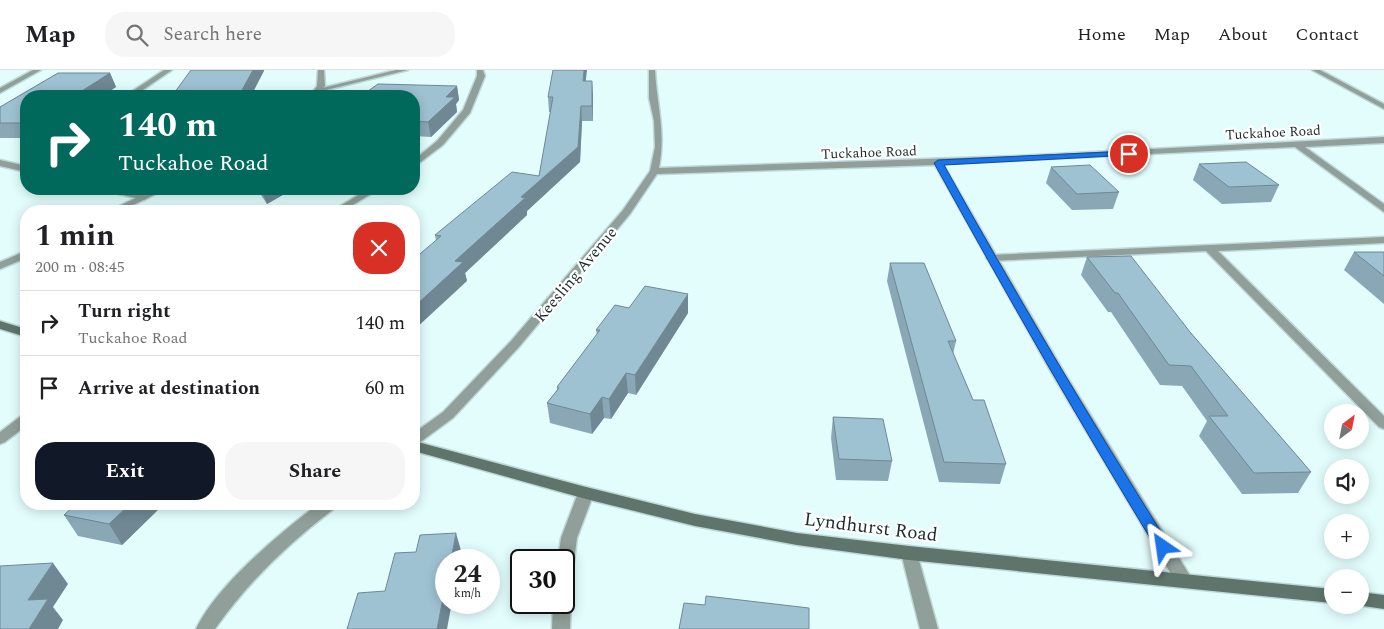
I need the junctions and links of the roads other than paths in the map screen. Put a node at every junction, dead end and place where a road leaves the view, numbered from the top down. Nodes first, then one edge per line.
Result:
1 (38, 70) edge
2 (169, 70) edge
3 (321, 70) edge
4 (405, 70) edge
5 (480, 70) edge
6 (652, 70) edge
7 (1315, 70) edge
8 (138, 90) edge
9 (317, 90) edge
10 (328, 90) edge
11 (0, 91) edge
12 (1384, 107) edge
13 (1384, 140) edge
14 (1297, 145) junction
15 (420, 159) edge
16 (0, 163) edge
17 (938, 163) junction
18 (20, 166) edge
19 (654, 171) junction
20 (135, 195) edge
21 (148, 195) edge
22 (364, 195) edge
23 (144, 197) junction
24 (127, 205) edge
25 (347, 205) edge
26 (1384, 209) edge
27 (1384, 240) edge
28 (1209, 248) junction
29 (20, 257) edge
30 (991, 258) junction
31 (0, 266) edge
32 (0, 325) edge
33 (20, 332) edge
34 (20, 424) edge
35 (1384, 424) edge
36 (420, 436) edge
37 (0, 439) edge
38 (420, 448) edge
39 (586, 493) junction
40 (320, 510) edge
41 (568, 549) edge
42 (910, 553) junction
43 (1183, 579) junction
44 (1324, 595) edge
45 (1369, 600) edge
46 (1384, 602) edge
47 (562, 614) edge
48 (205, 629) edge
49 (562, 629) edge
50 (929, 629) edge

1 - 11 street
2 - 8 street
3 - 9 street
4 - 10 street
5 - 15 street
6 - 19 street, Keesling Avenue
7 - 12 street
13 - 14 street, Tuckahoe Road
14 - 17 street, Tuckahoe Road
14 - 26 street
16 - 18 street
17 - 19 street, Tuckahoe Road
17 - 30 street
19 - 36 street, Keesling Avenue
20 - 23 street
21 - 23 street
22 - 25 street
23 - 24 street
27 - 28 street
28 - 30 street
28 - 35 street
29 - 31 street
30 - 43 street
32 - 33 main road
34 - 37 street
38 - 39 main road, Lyndhurst Road
39 - 41 street
39 - 42 main road, Lyndhurst Road
40 - 48 street
42 - 43 main road, Lyndhurst Road
42 - 50 street
43 - 44 main road, Lyndhurst Road
45 - 46 main road
47 - 49 street

